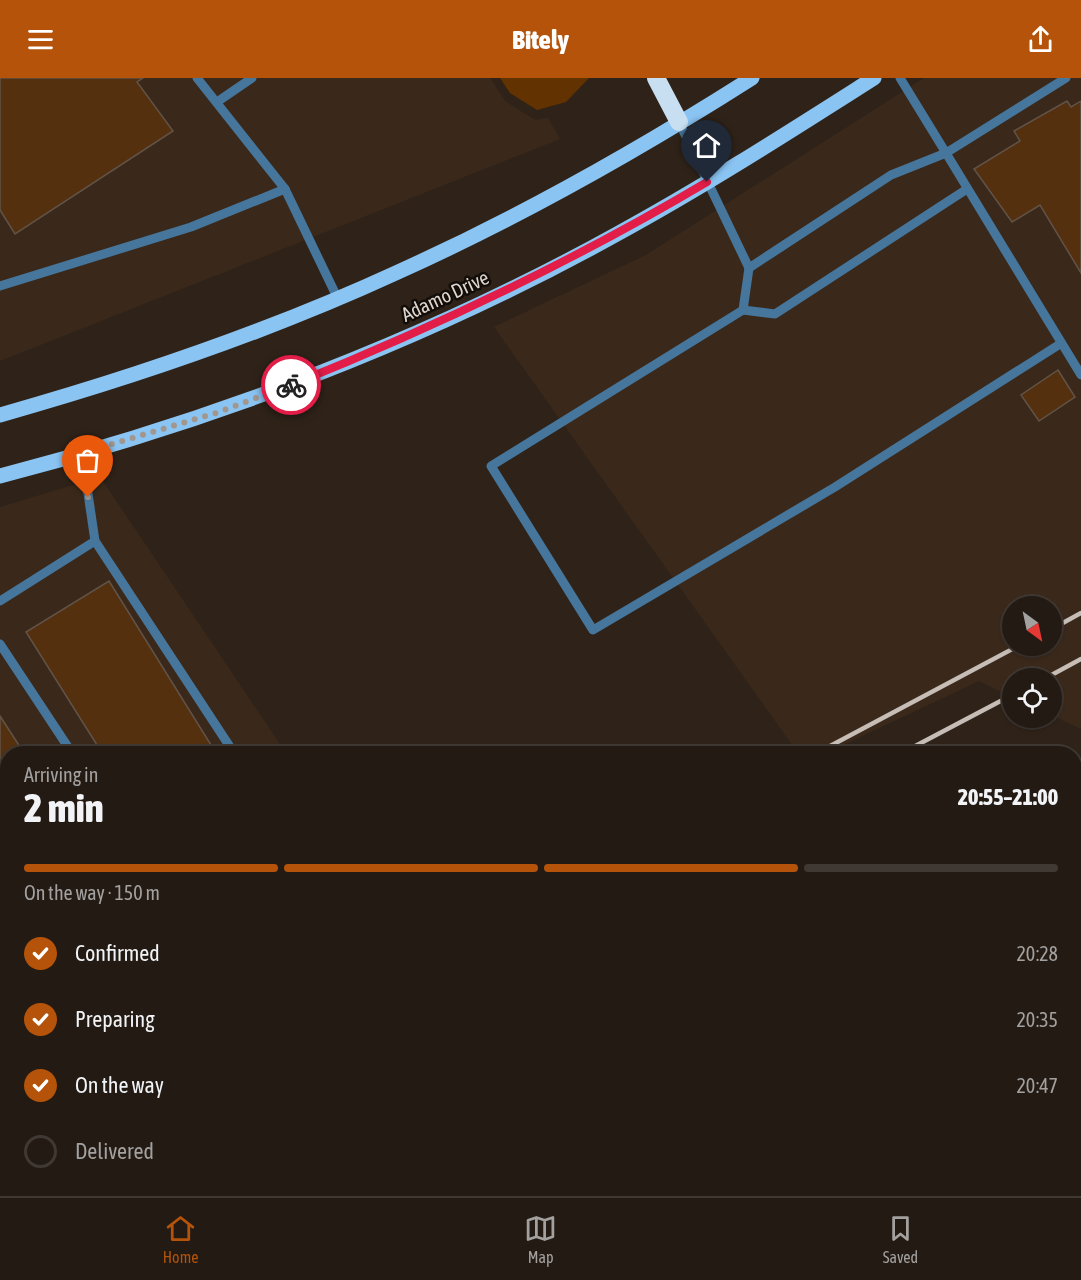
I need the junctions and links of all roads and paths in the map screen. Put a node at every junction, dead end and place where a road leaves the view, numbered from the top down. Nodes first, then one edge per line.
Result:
1 (197, 78) edge
2 (252, 78) edge
3 (656, 78) edge
4 (753, 78) edge
5 (874, 78) edge
6 (900, 78) edge
7 (1066, 78) edge
8 (217, 102) junction
9 (679, 122) junction
10 (946, 153) junction
11 (707, 182) junction
12 (285, 189) junction
13 (967, 189) junction
14 (749, 268) junction
15 (0, 286) edge
16 (336, 297) junction
17 (743, 310) junction
18 (1060, 344) junction
19 (1081, 375) edge
20 (0, 415) edge
21 (82, 453) junction
22 (0, 476) edge
23 (95, 541) junction
24 (0, 601) edge
25 (0, 644) edge
26 (67, 746) edge
27 (229, 746) edge

1 - 8 lane
2 - 8 lane
3 - 9 highway
4 - 9 main road, Adamo Drive
5 - 11 main road, Adamo Drive
6 - 10 lane
7 - 10 lane
8 - 12 lane
9 - 11 lane
9 - 16 main road, Adamo Drive
10 - 13 lane
10 - 14 lane
11 - 14 lane
11 - 21 main road, Adamo Drive
12 - 15 lane
12 - 16 lane
13 - 17 lane
13 - 18 lane
14 - 17 lane
16 - 20 main road, Adamo Drive
17 - 18 lane
18 - 19 lane
21 - 22 main road, Adamo Drive
21 - 23 lane
23 - 24 lane
23 - 27 lane
25 - 26 lane

